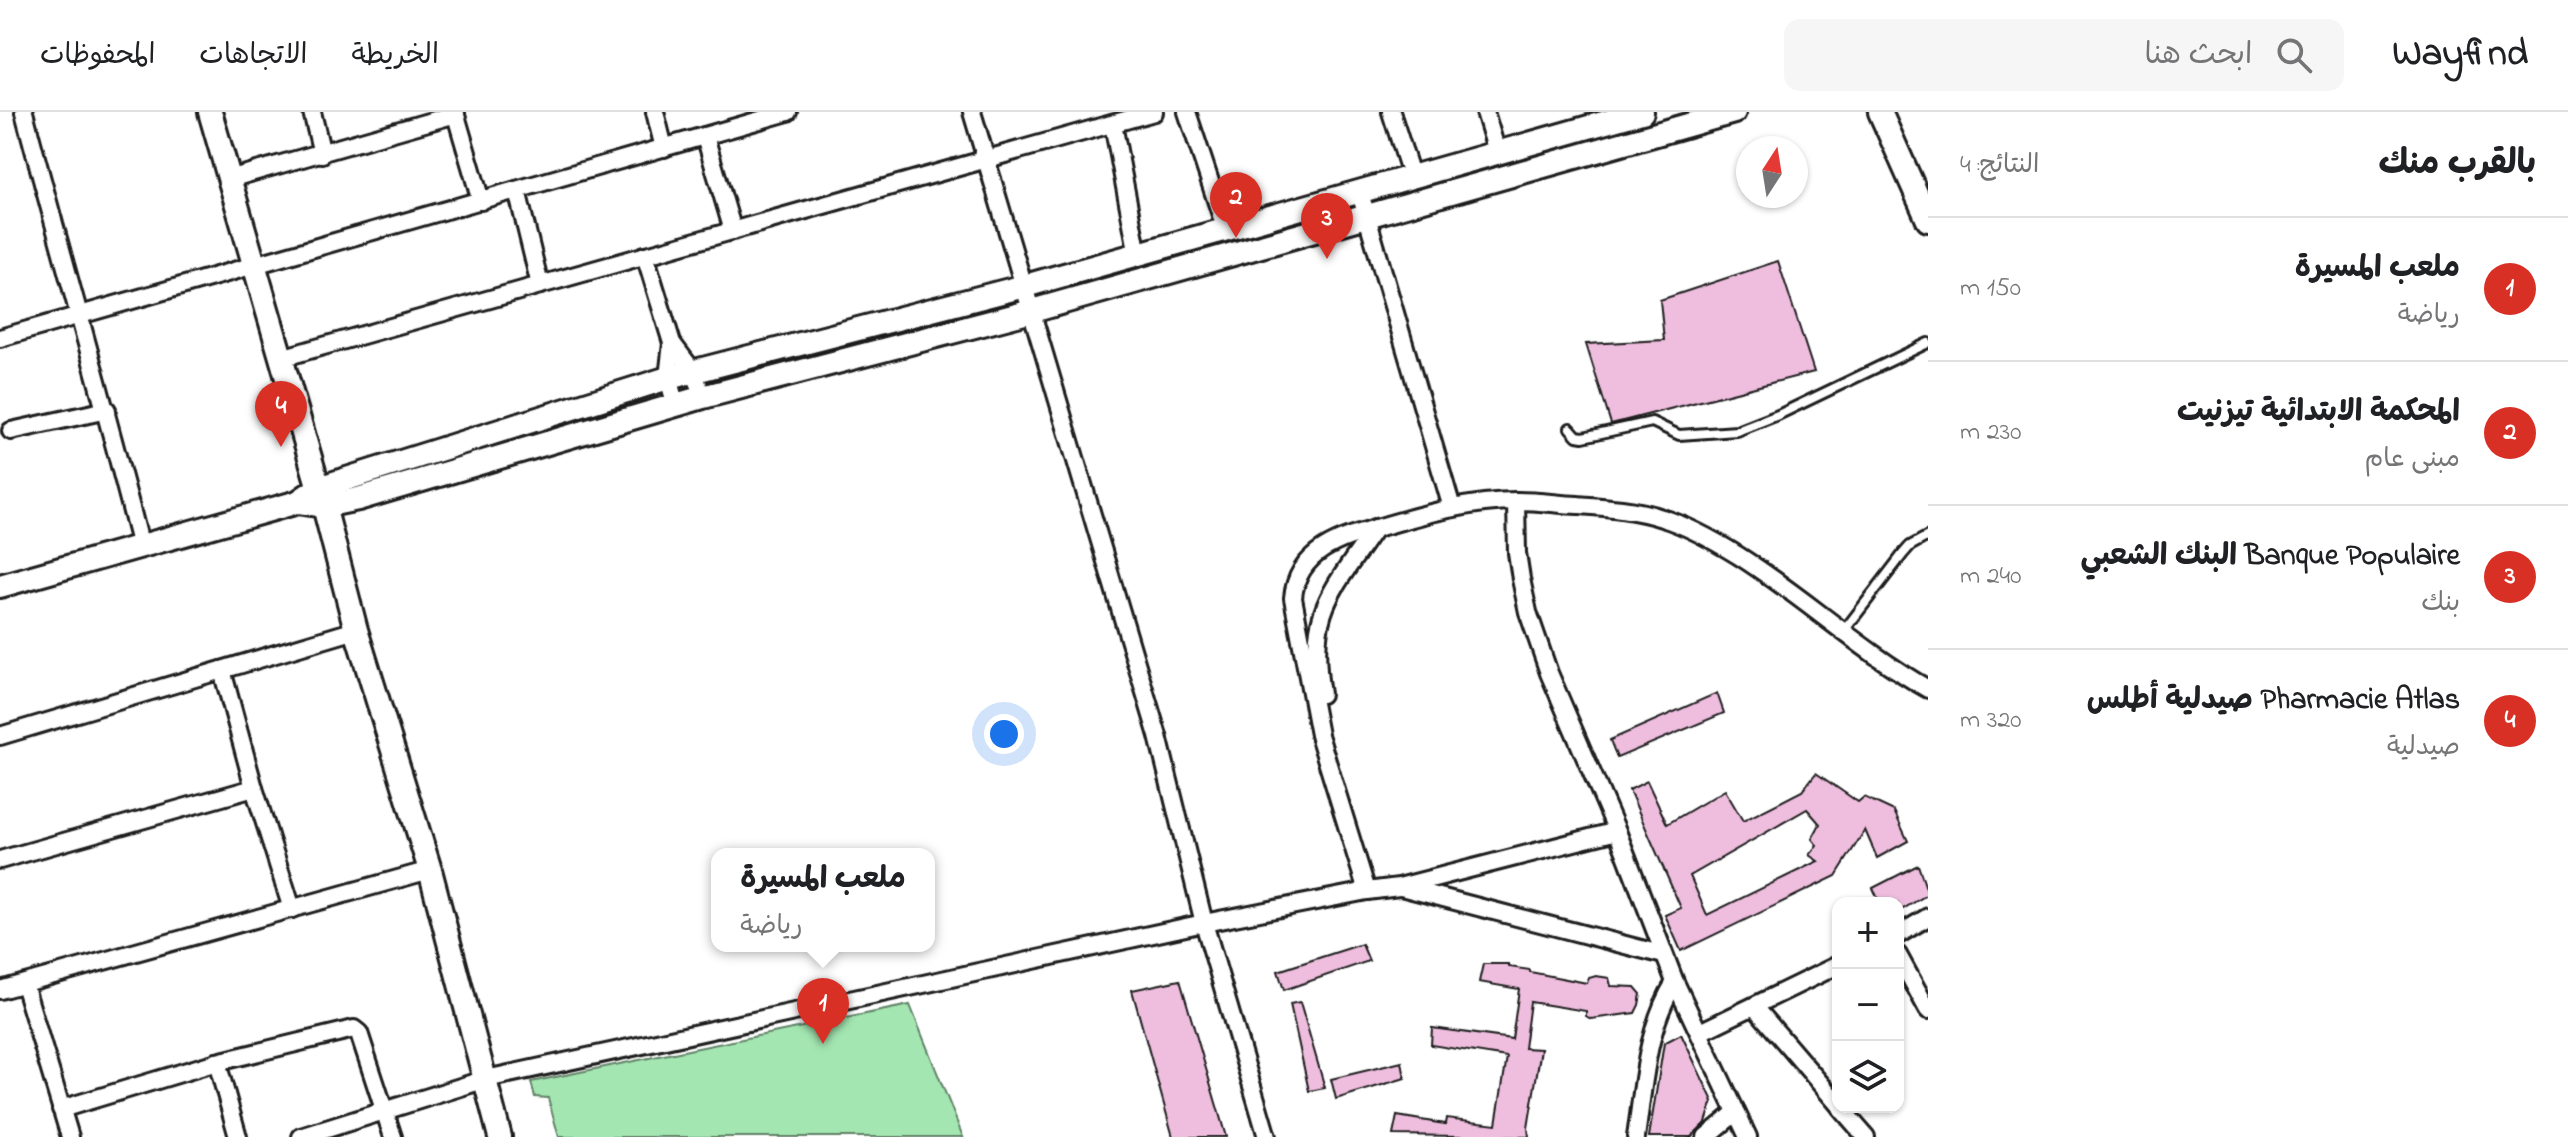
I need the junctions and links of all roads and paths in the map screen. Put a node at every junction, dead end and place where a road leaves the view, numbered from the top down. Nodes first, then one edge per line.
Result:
1 (24, 112) edge
2 (210, 112) edge
3 (312, 112) edge
4 (655, 112) edge
5 (788, 112) edge
6 (972, 112) edge
7 (1187, 112) edge
8 (1391, 112) edge
9 (1485, 112) edge
10 (1642, 112) edge
11 (1734, 112) edge
12 (1880, 112) edge
13 (456, 113) edge
14 (1148, 113) edge
15 (741, 118) edge
16 (1694, 118) edge
17 (1609, 121) junction
18 (1113, 124) junction
19 (705, 136) junction
20 (1617, 145) junction
21 (664, 148) junction
22 (1497, 152) junction
23 (322, 154) junction
24 (985, 160) junction
25 (1412, 178) junction
26 (229, 179) junction
27 (517, 190) junction
28 (1360, 193) junction
29 (481, 201) junction
30 (1367, 217) junction
31 (1928, 220) edge
32 (1226, 230) junction
33 (733, 231) junction
34 (645, 255) junction
35 (1138, 255) junction
36 (254, 267) junction
37 (540, 285) junction
38 (1025, 286) junction
39 (1032, 311) junction
40 (79, 318) junction
41 (0, 338) edge
42 (672, 343) junction
43 (1928, 343) edge
44 (281, 358) junction
45 (693, 371) junction
46 (668, 378) junction
47 (703, 397) junction
48 (676, 406) junction
49 (107, 410) junction
50 (1570, 428) dead end
51 (11, 431) dead end
52 (321, 497) junction
53 (1516, 501) junction
54 (1452, 508) junction
55 (1375, 528) junction
56 (1928, 536) edge
57 (141, 547) junction
58 (0, 586) edge
59 (356, 630) junction
60 (1843, 633) junction
61 (1308, 636) junction
62 (222, 670) junction
63 (1928, 689) edge
64 (0, 736) edge
65 (254, 788) junction
66 (1617, 831) junction
67 (0, 860) edge
68 (430, 870) junction
69 (1399, 887) junction
70 (1367, 891) junction
71 (292, 909) junction
72 (1928, 917) edge
73 (1204, 923) junction
74 (1904, 931) edge
75 (1664, 955) junction
76 (1904, 966) edge
77 (1832, 968) edge
78 (1675, 982) junction
79 (24, 984) junction
80 (0, 990) edge
81 (1754, 1006) junction
82 (1928, 1010) edge
83 (1700, 1032) junction
84 (217, 1062) junction
85 (486, 1079) junction
86 (1832, 1098) edge
87 (61, 1109) junction
88 (385, 1110) junction
89 (1735, 1113) junction
90 (1845, 1113) edge
91 (70, 1137) edge
92 (238, 1137) edge
93 (301, 1137) edge
94 (393, 1137) edge
95 (500, 1137) edge
96 (1267, 1137) edge
97 (1636, 1137) edge
98 (1706, 1137) edge
99 (1748, 1137) edge
100 (1866, 1137) edge

1 - 40 street
2 - 26 main road
3 - 23 street
4 - 21 street
5 - 15 street
6 - 24 street
7 - 32 street
8 - 25 street
9 - 22 street
10 - 17 main road
11 - 16 main road
12 - 31 main road
13 - 23 street
13 - 29 street
14 - 18 street
15 - 19 street
16 - 20 main road
17 - 20 main road
17 - 22 main road
18 - 24 street
18 - 35 street
19 - 21 street
19 - 33 street
20 - 30 main road
21 - 27 street
22 - 25 main road
23 - 26 street
24 - 33 street
24 - 38 street
25 - 28 main road
26 - 36 main road
27 - 29 street
27 - 37 street
28 - 30 street
28 - 32 main road
29 - 36 street
30 - 39 main road
30 - 54 street
32 - 35 main road
33 - 34 street
34 - 37 street
34 - 42 street
35 - 38 main road
36 - 40 street
36 - 44 main road
37 - 44 street
38 - 39 street
38 - 45 main road
39 - 47 main road
39 - 73 street
40 - 41 street
40 - 49 street
42 - 45 street
42 - 46 street
43 - 50 lane
44 - 52 main road
45 - 46 main road
45 - 47 street
46 - 48 street
46 - 52 main road
47 - 48 main road
48 - 52 main road
49 - 51 street
49 - 57 street
52 - 57 main road
52 - 59 main road
53 - 54 street
53 - 60 street
53 - 66 street
54 - 55 street
55 - 61 street
55 - 61 street
56 - 60 lane
57 - 58 main road
59 - 62 street
59 - 68 main road
60 - 63 street
61 - 70 street
62 - 64 street
62 - 65 street
65 - 67 street
65 - 71 street
66 - 69 street
66 - 75 street
68 - 71 street
68 - 85 main road
69 - 70 street
69 - 75 street
70 - 73 street
71 - 79 street
72 - 74 street
73 - 85 street
73 - 96 street
75 - 78 street
76 - 82 street
77 - 81 street
78 - 83 street
78 - 97 street
79 - 80 street
79 - 87 street
81 - 83 street
81 - 86 street
83 - 89 street
84 - 87 street
84 - 88 street
84 - 92 street
85 - 88 street
85 - 95 main road
87 - 91 street
88 - 93 street
88 - 94 street
89 - 98 street
89 - 99 street
90 - 100 street

